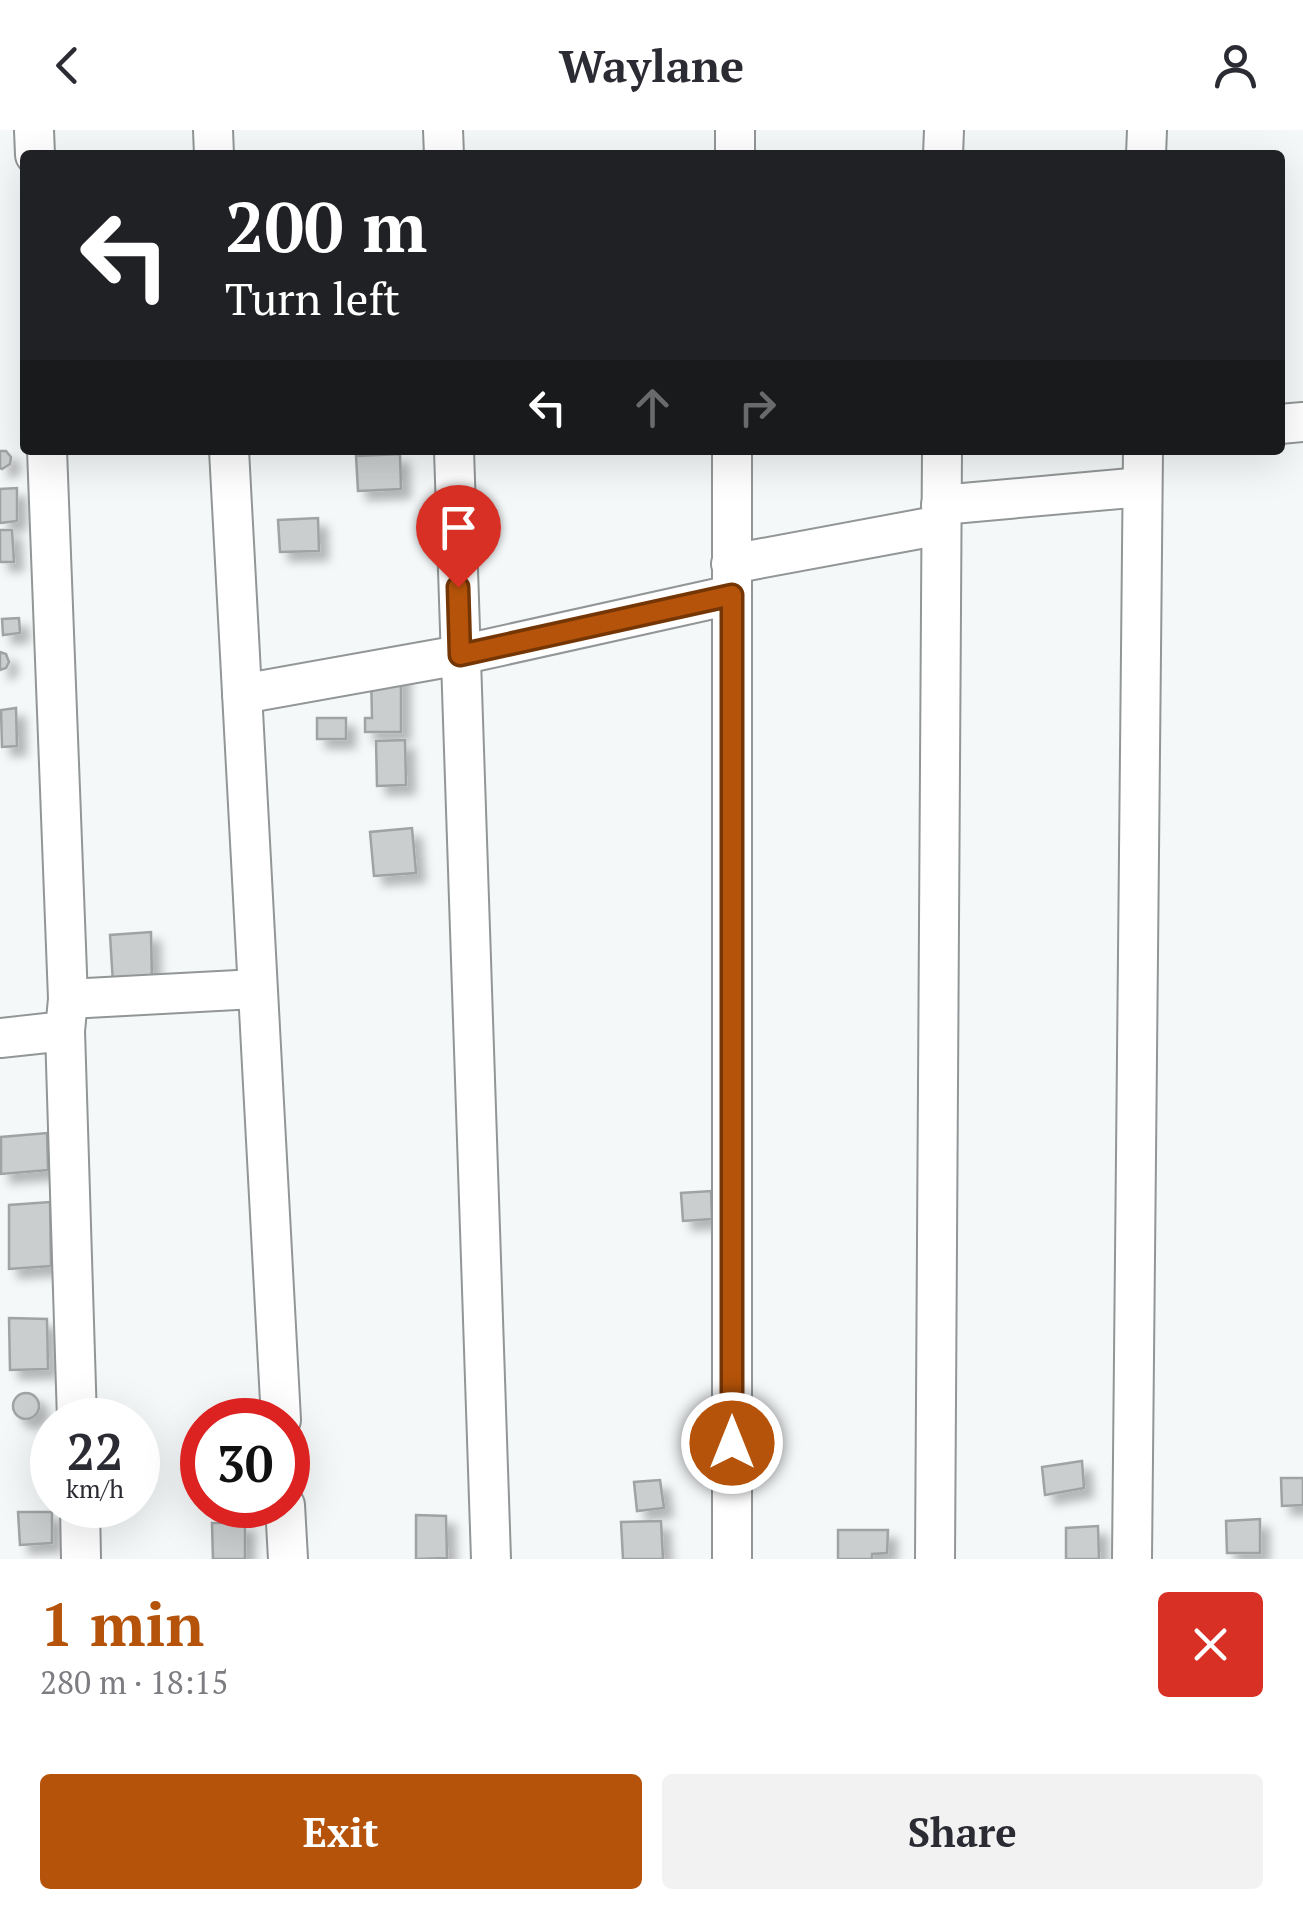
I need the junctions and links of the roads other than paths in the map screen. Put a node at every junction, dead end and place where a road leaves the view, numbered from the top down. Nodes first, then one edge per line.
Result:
1 (46, 455) edge
2 (229, 455) edge
3 (454, 455) edge
4 (732, 455) edge
5 (942, 455) edge
6 (1143, 468) edge
7 (941, 515) junction
8 (731, 580) junction
9 (460, 655) junction
10 (242, 694) junction
11 (258, 989) junction
12 (67, 1015) junction
13 (0, 1038) edge
14 (76, 1398) edge
15 (280, 1398) edge
16 (81, 1528) edge
17 (287, 1528) edge
18 (82, 1559) edge
19 (288, 1559) edge
20 (491, 1559) edge
21 (732, 1559) edge
22 (934, 1559) edge
23 (1132, 1559) edge

1 - 12 street
2 - 10 street
3 - 9 street
4 - 8 street
5 - 7 street
6 - 7 street
6 - 23 street
7 - 8 street
7 - 22 street
8 - 9 street
8 - 21 street
9 - 10 street
9 - 20 street
10 - 11 street
11 - 12 street
11 - 15 street
12 - 13 street
12 - 14 street
16 - 18 street
17 - 19 street

